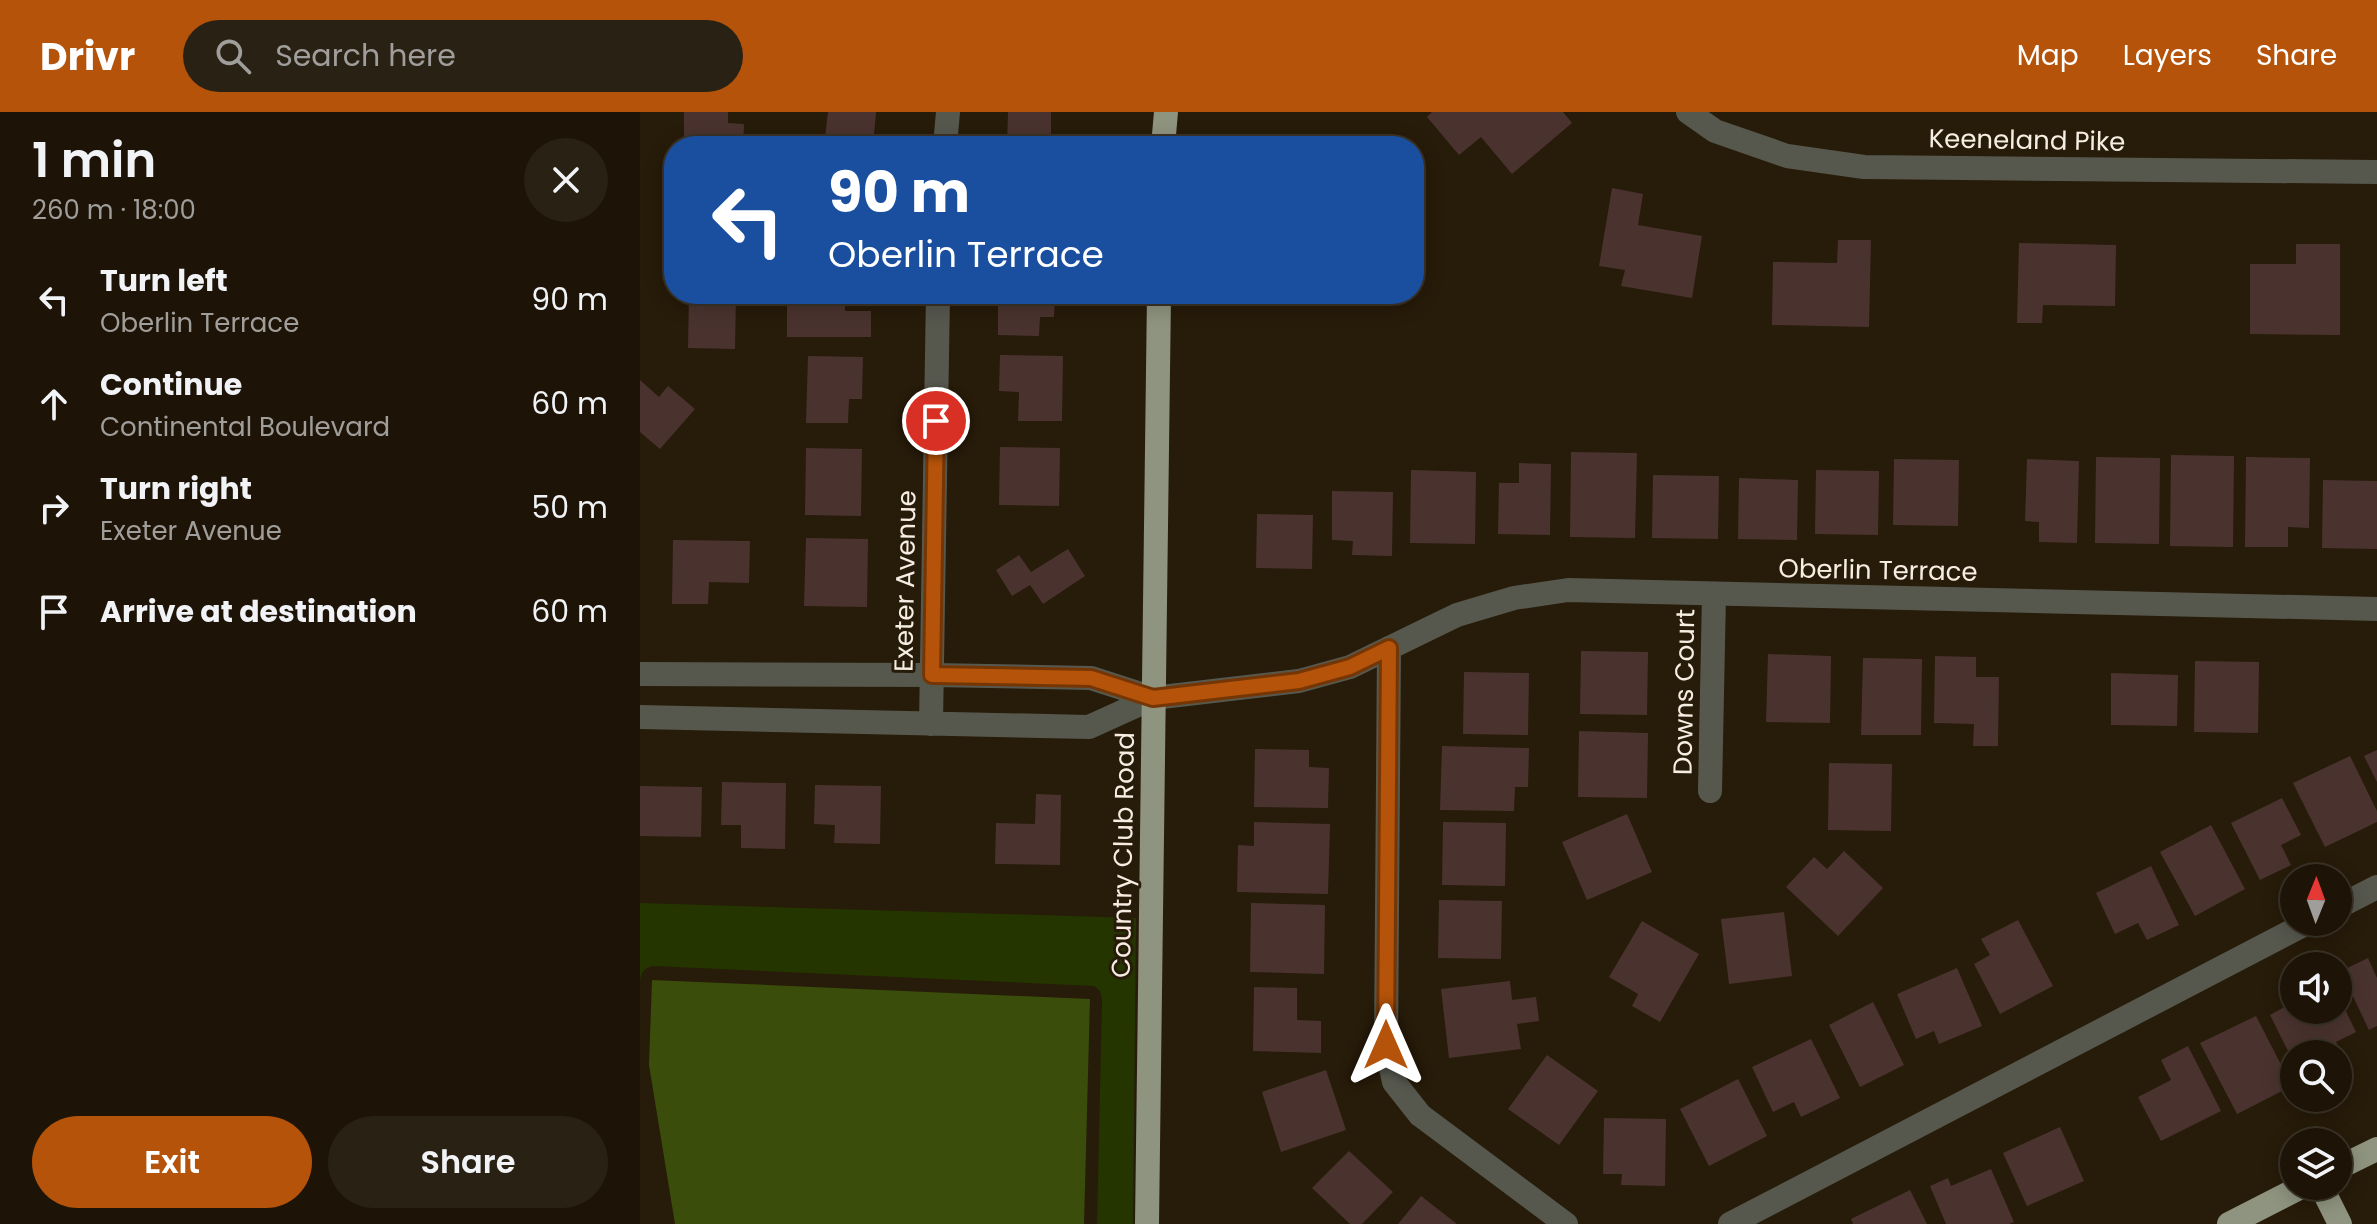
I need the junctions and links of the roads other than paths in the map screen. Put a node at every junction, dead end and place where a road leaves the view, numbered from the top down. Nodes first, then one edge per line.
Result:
1 (948, 112) edge
2 (1166, 112) edge
3 (1688, 112) edge
4 (946, 136) edge
5 (1164, 136) edge
6 (2377, 172) edge
7 (938, 304) edge
8 (1159, 304) edge
9 (1714, 595) junction
10 (2377, 609) edge
11 (1389, 648) junction
12 (640, 674) edge
13 (932, 675) junction
14 (1153, 698) junction
15 (640, 717) edge
16 (931, 724) junction
17 (1710, 791) dead end
18 (2377, 887) edge
19 (2352, 900) edge
20 (2282, 936) edge
21 (2377, 1149) edge
22 (2352, 1161) edge
23 (2280, 1198) edge
24 (2328, 1200) edge
25 (1147, 1224) edge
26 (1566, 1224) edge
27 (1730, 1224) edge
28 (2229, 1224) edge
29 (2340, 1224) edge

1 - 4 street
2 - 5 main road
3 - 6 street, Keeneland Pike
7 - 13 street, Exeter Avenue
8 - 14 main road, Country Club Road
9 - 10 street, Oberlin Terrace
9 - 11 street, Oberlin Terrace
9 - 17 street, Downs Court
11 - 14 street, Oberlin Terrace
11 - 26 street
12 - 13 street
13 - 14 street
13 - 16 street, Exeter Avenue
14 - 16 street
14 - 25 main road, Country Club Road
15 - 16 street
18 - 19 street
20 - 27 street
21 - 22 main road
23 - 28 main road
24 - 29 main road

